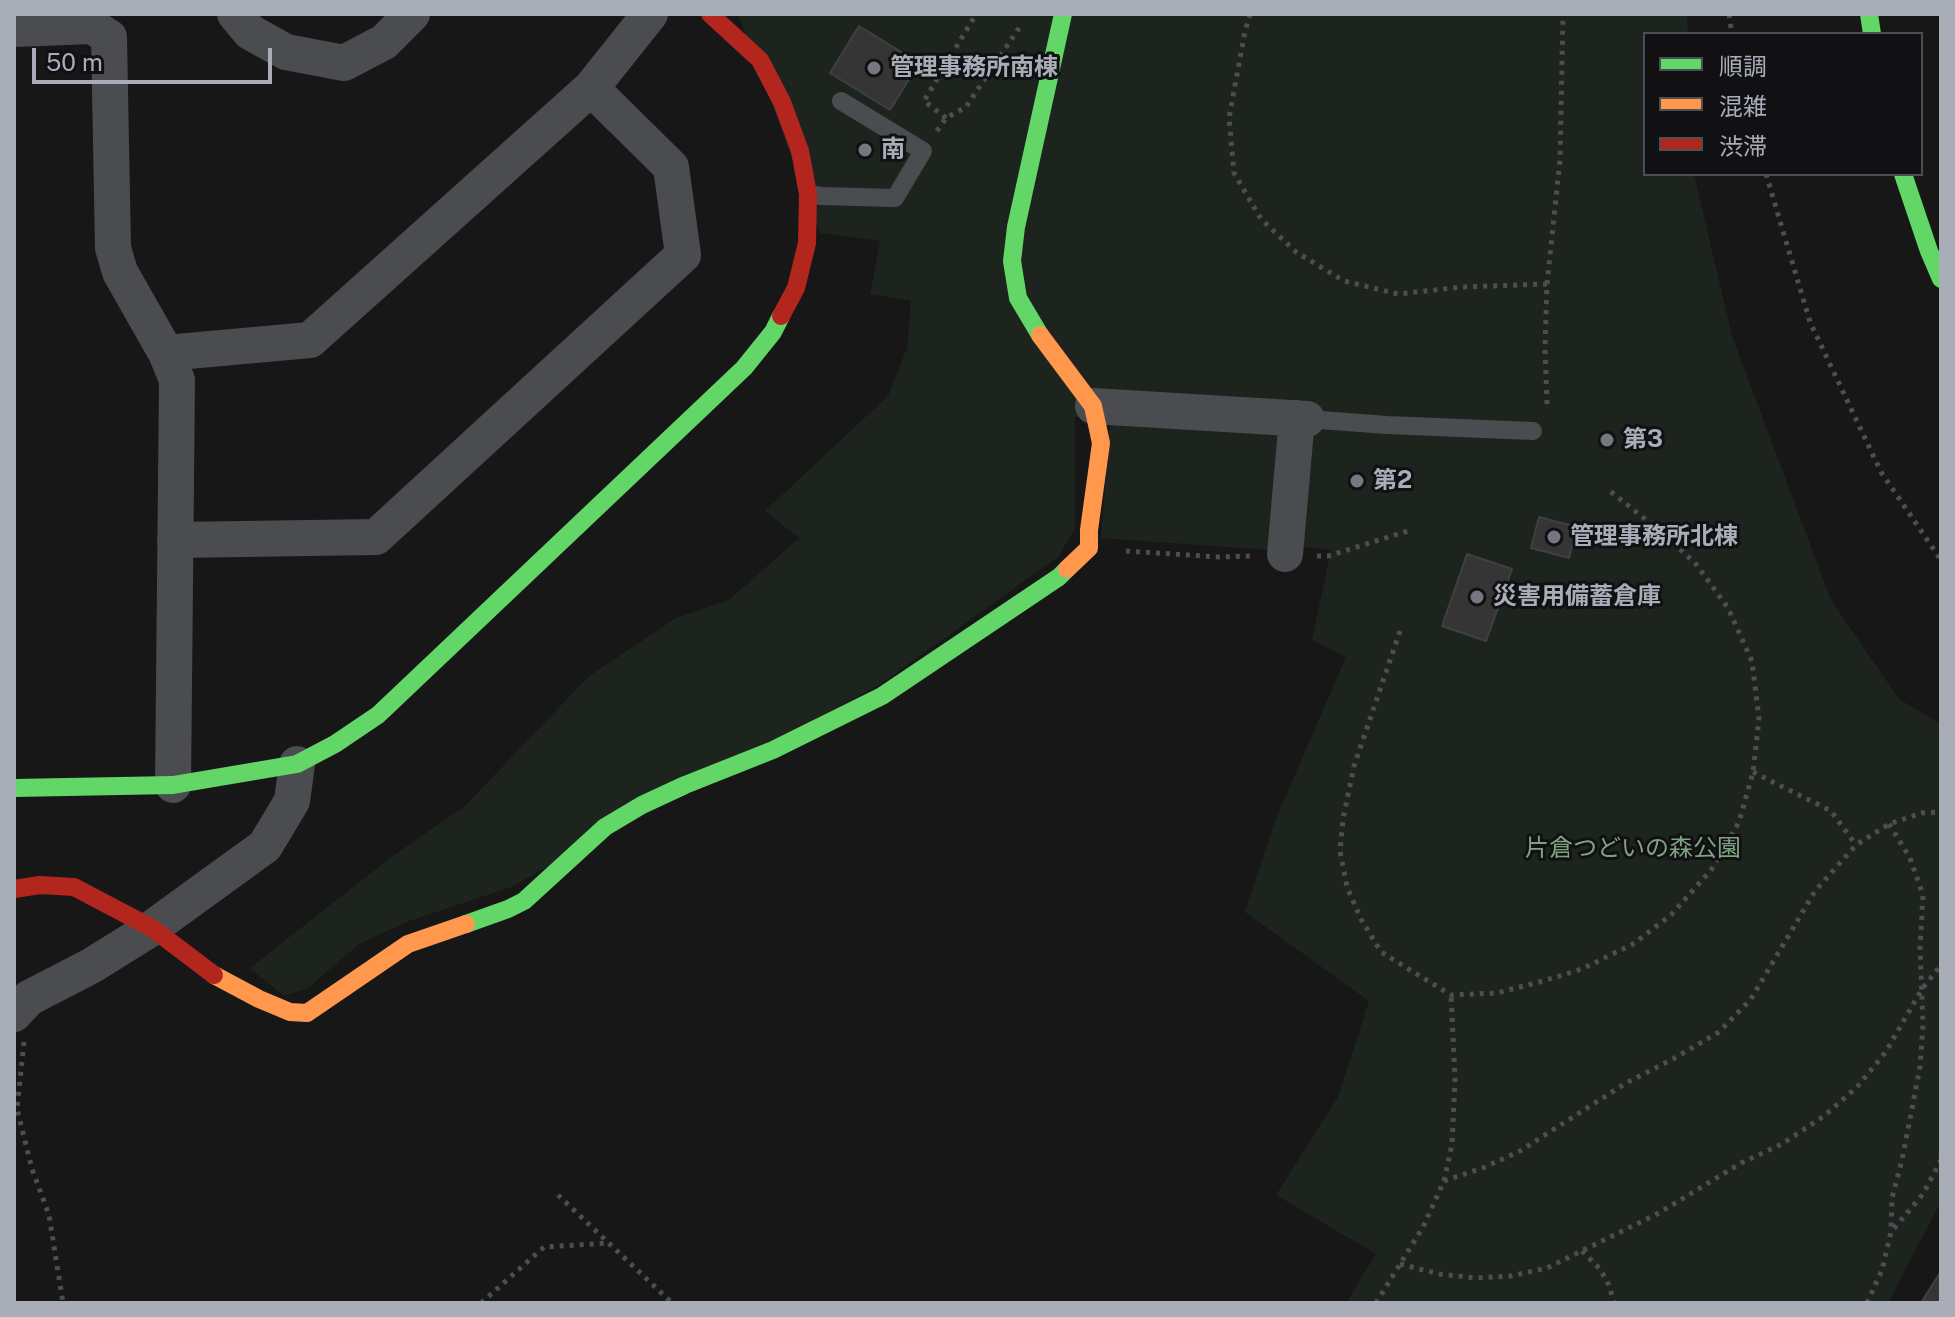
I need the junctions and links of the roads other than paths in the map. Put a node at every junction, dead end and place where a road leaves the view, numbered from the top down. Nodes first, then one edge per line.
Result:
1 (235, 14) edge
2 (412, 14) edge
3 (650, 14) edge
4 (710, 14) edge
5 (1063, 14) edge
6 (14, 29) edge
7 (591, 88) junction
8 (841, 101) dead end
9 (1904, 176) edge
10 (808, 194) junction
11 (1941, 279) edge
12 (166, 353) junction
13 (1093, 406) junction
14 (1302, 419) junction
15 (1533, 431) dead end
16 (175, 540) junction
17 (1285, 554) dead end
18 (297, 764) junction
19 (173, 785) junction
20 (14, 788) edge
21 (14, 889) edge
22 (152, 928) junction
23 (22, 1006) edge

1 - 2 street
3 - 7 street
4 - 10 street
5 - 13 street
6 - 12 street
7 - 12 street
7 - 16 street
8 - 10 lane
9 - 11 street
10 - 18 street
12 - 16 street
13 - 14 street
13 - 22 street
14 - 15 lane
14 - 17 street
16 - 19 street
18 - 19 street
18 - 22 street
19 - 20 street
21 - 22 street
22 - 23 street

